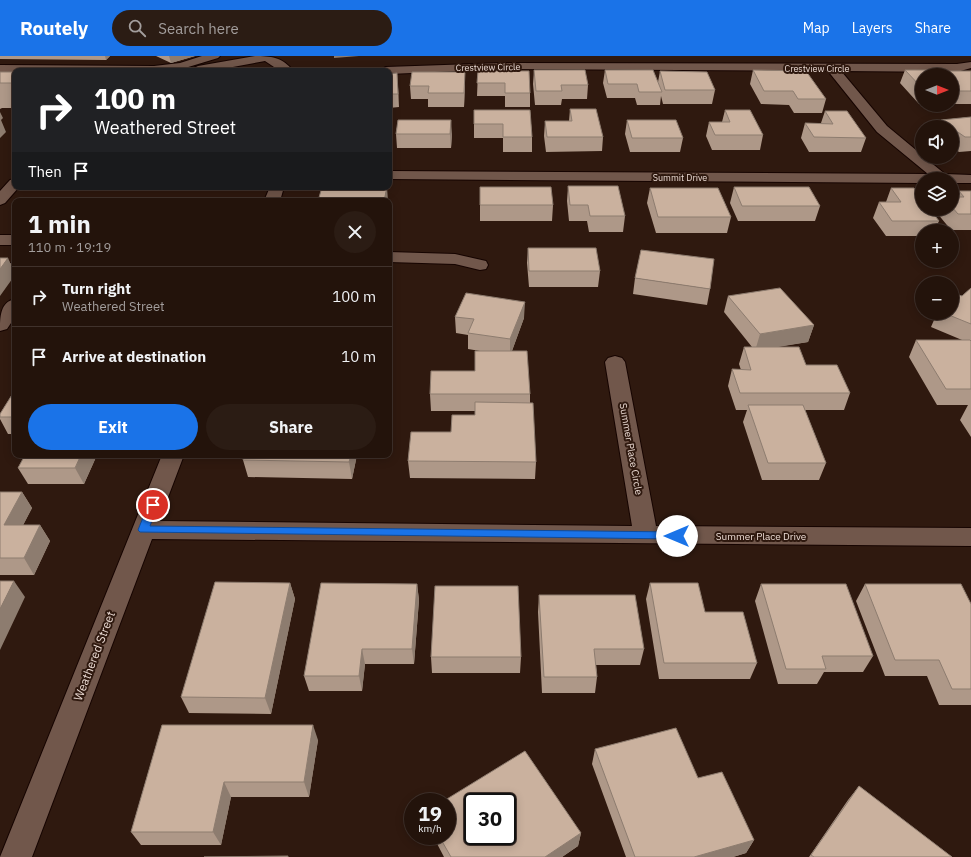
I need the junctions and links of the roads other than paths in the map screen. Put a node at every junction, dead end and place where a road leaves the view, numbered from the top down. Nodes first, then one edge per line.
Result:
1 (214, 56) edge
2 (267, 57) edge
3 (660, 61) edge
4 (971, 65) edge
5 (168, 68) edge
6 (209, 68) edge
7 (284, 68) edge
8 (832, 68) junction
9 (0, 69) edge
10 (12, 69) edge
11 (392, 71) edge
12 (934, 172) edge
13 (392, 175) edge
14 (915, 179) edge
15 (959, 179) edge
16 (971, 179) edge
17 (12, 186) edge
18 (0, 200) edge
19 (0, 240) edge
20 (12, 240) edge
21 (392, 258) edge
22 (480, 265) dead end
23 (0, 268) edge
24 (12, 268) edge
25 (12, 308) edge
26 (0, 325) edge
27 (615, 362) dead end
28 (172, 458) edge
29 (143, 530) junction
30 (646, 536) junction
31 (971, 537) edge
32 (16, 857) edge

1 - 5 street
2 - 6 street
2 - 7 street
3 - 8 street, Crestview Circle
3 - 11 street, Crestview Circle
4 - 8 street, Crestview Circle
8 - 12 street
9 - 10 street
13 - 14 street, Summit Drive
15 - 16 street, Summit Drive
17 - 18 street
19 - 20 street
21 - 22 street
23 - 24 street
25 - 26 street
27 - 30 street, Summer Place Circle
28 - 29 street, Weathered Street
29 - 30 street, Summer Place Drive
29 - 32 street, Weathered Street
30 - 31 street, Summer Place Drive

